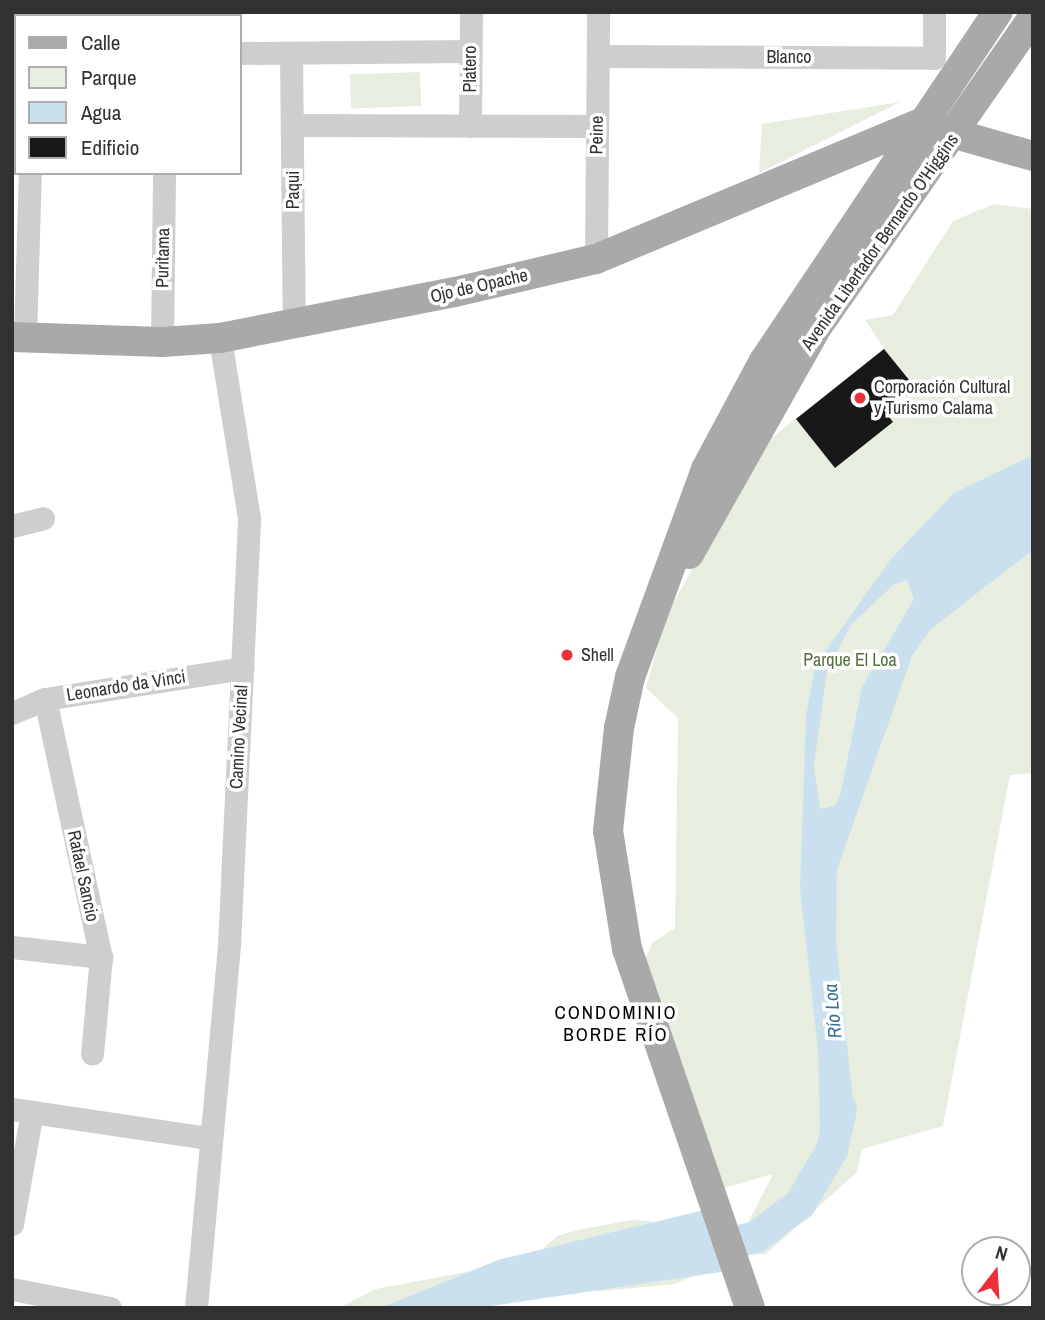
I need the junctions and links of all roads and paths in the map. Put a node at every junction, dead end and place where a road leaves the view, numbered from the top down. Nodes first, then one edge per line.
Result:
1 (471, 12) edge
2 (598, 12) edge
3 (934, 12) edge
4 (998, 12) edge
5 (1033, 17) edge
6 (470, 51) junction
7 (242, 53) edge
8 (292, 54) junction
9 (598, 56) junction
10 (921, 122) junction
11 (293, 125) junction
12 (470, 126) junction
13 (597, 126) junction
14 (953, 135) junction
15 (1033, 156) edge
16 (164, 175) edge
17 (24, 183) edge
18 (596, 259) junction
19 (294, 327) junction
20 (19, 337) edge
21 (220, 338) junction
22 (162, 342) junction
23 (44, 519) dead end
24 (12, 526) edge
25 (652, 617) junction
26 (243, 668) junction
27 (45, 699) junction
28 (12, 713) edge
29 (12, 947) edge
30 (101, 957) junction
31 (92, 1054) dead end
32 (22, 1111) edge
33 (209, 1138) junction
34 (12, 1224) edge
35 (12, 1289) edge
36 (747, 1300) edge
37 (110, 1308) edge
38 (196, 1308) edge

1 - 6 street, Platero
2 - 9 street, Peine
3 - 9 street, Blanco
4 - 10 main road, Avenida Libertador Bernardo O'Higgins
5 - 14 main road, Avenida Libertador Bernardo O'Higgins
6 - 8 street
6 - 12 street, Platero
7 - 8 street
8 - 11 street, Paqui
9 - 13 street, Peine
10 - 14 main road
10 - 18 main road, Ojo de Opache
10 - 25 main road, Avenida Libertador Bernardo O'Higgins
11 - 12 street
11 - 19 street, Paqui
12 - 13 street
13 - 18 street, Peine
14 - 15 main road
14 - 25 main road, Avenida Libertador Bernardo O'Higgins
16 - 22 street, Puritama
17 - 20 street
18 - 19 main road, Ojo de Opache
19 - 21 main road, Ojo de Opache
20 - 22 main road, Ojo de Opache
21 - 22 main road, Ojo de Opache
21 - 26 street, Camino Vecinal
23 - 24 street
25 - 36 main road, Avenida Libertador Bernardo O'Higgins
26 - 27 street, Leonardo da Vinci
26 - 33 street, Camino Vecinal
27 - 28 street, Leonardo da Vinci
27 - 30 street, Rafael Sancio
29 - 30 street
30 - 31 street, Rafael Sancio
32 - 33 street
32 - 34 street
33 - 38 street, Camino Vecinal
35 - 37 street

